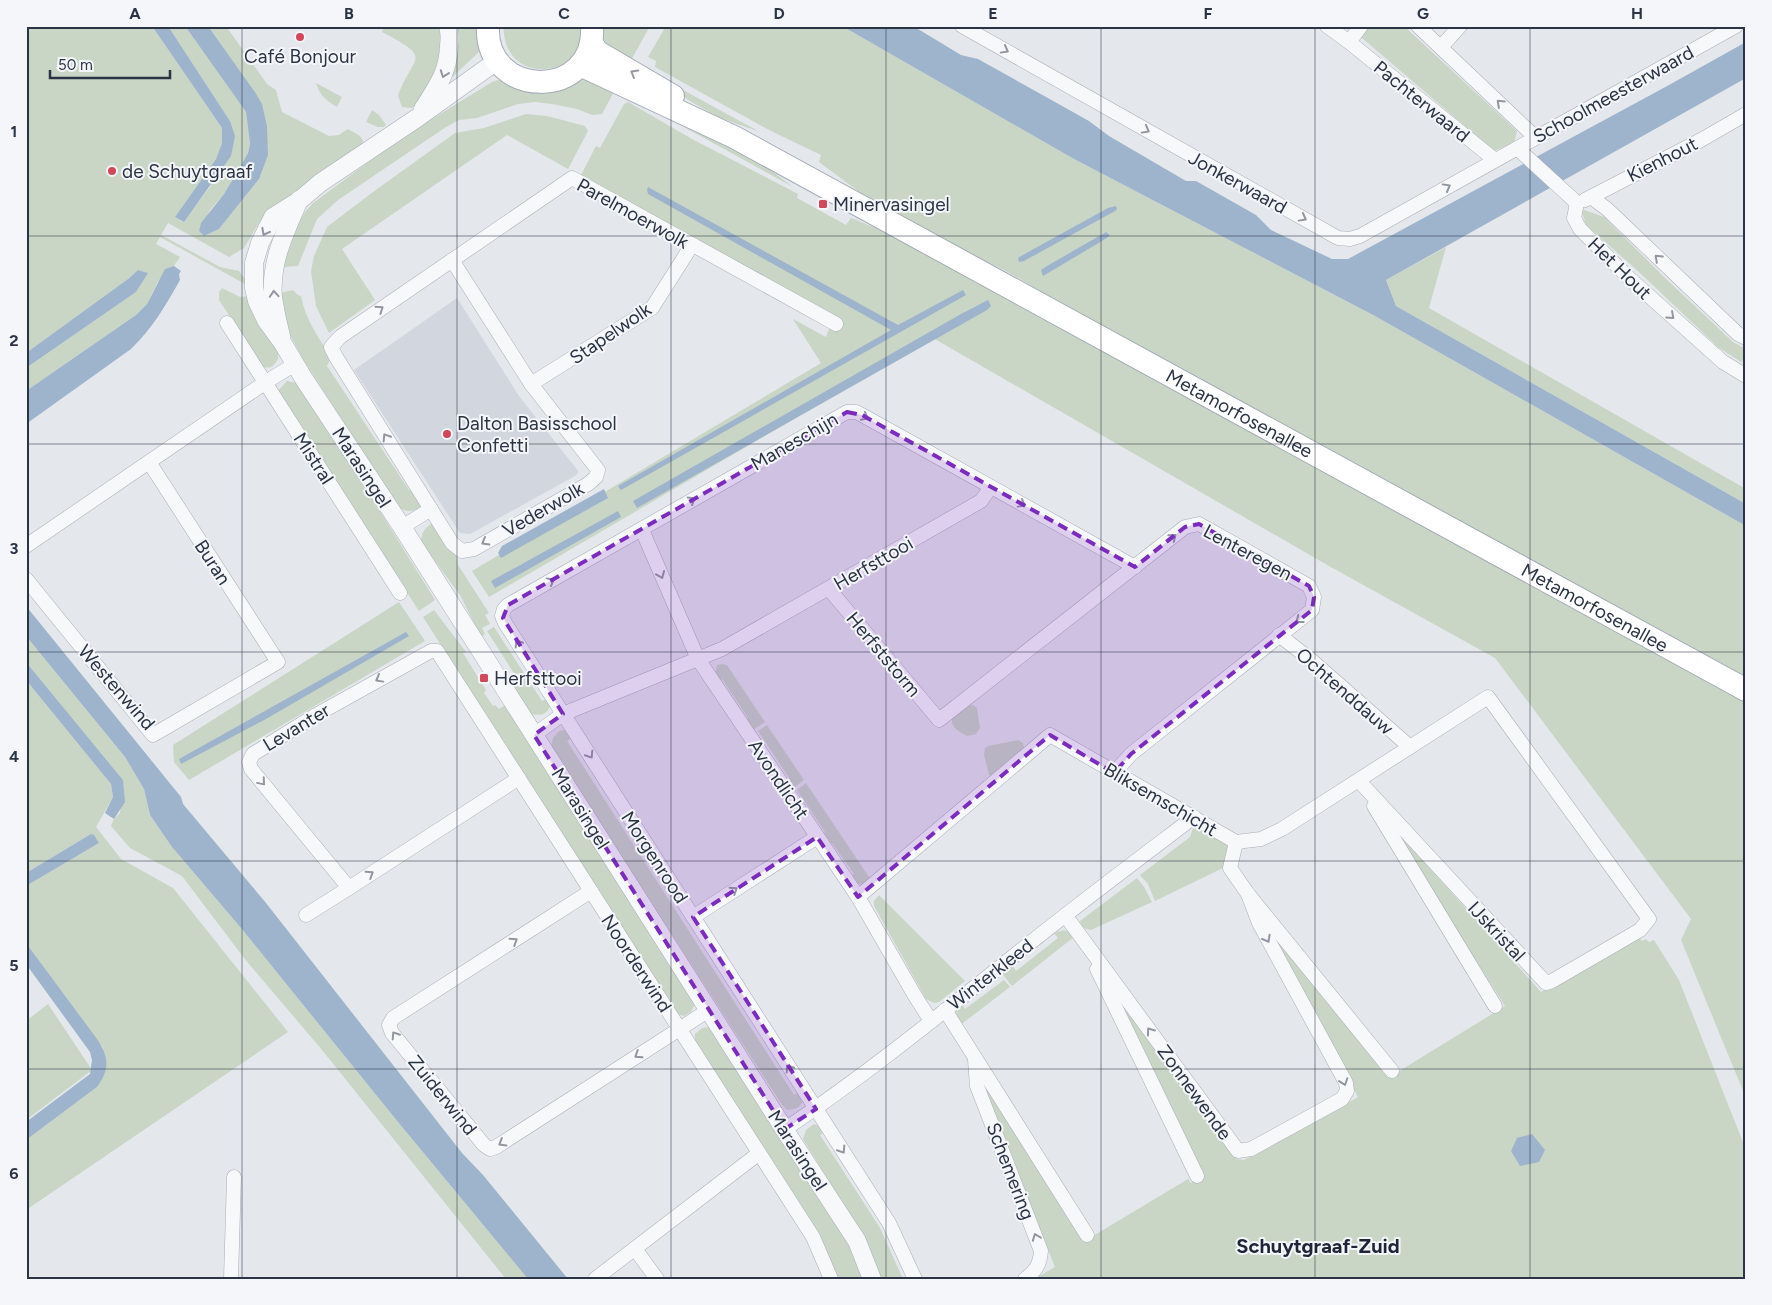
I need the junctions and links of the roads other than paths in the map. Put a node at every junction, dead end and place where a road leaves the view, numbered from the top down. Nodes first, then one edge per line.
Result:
1 (448, 26) edge
2 (488, 26) edge
3 (963, 26) edge
4 (1327, 26) edge
5 (1361, 26) edge
6 (1418, 26) edge
7 (1460, 26) edge
8 (1736, 26) edge
9 (592, 34) edge
10 (1350, 42) junction
11 (1441, 47) junction
12 (498, 60) junction
13 (580, 66) junction
14 (1746, 114) edge
15 (417, 118) junction
16 (734, 137) junction
17 (1535, 137) junction
18 (1522, 153) junction
19 (1495, 160) junction
20 (1591, 197) junction
21 (1577, 203) junction
22 (692, 245) junction
23 (452, 260) junction
24 (227, 322) dead end
25 (836, 324) dead end
26 (340, 337) joint
27 (1746, 338) edge
28 (295, 364) junction
29 (1746, 376) edge
30 (266, 382) junction
31 (531, 384) junction
32 (149, 462) junction
33 (990, 487) junction
34 (431, 509) junction
35 (402, 527) junction
36 (642, 530) junction
37 (26, 546) edge
38 (1135, 567) junction
39 (26, 579) edge
40 (829, 589) junction
41 (400, 593) dead end
42 (508, 604) joint
43 (1279, 635) junction
44 (437, 651) joint
45 (698, 659) junction
46 (278, 662) joint
47 (1746, 690) edge
48 (1488, 697) joint
49 (564, 714) junction
50 (939, 720) joint
51 (534, 735) junction
52 (1410, 747) junction
53 (1114, 773) junction
54 (519, 778) junction
55 (1359, 781) junction
56 (1194, 817) junction
57 (817, 837) junction
58 (1236, 842) junction
59 (348, 888) junction
60 (591, 892) junction
61 (1248, 894) junction
62 (858, 897) junction
63 (306, 915) dead end
64 (1065, 915) junction
65 (693, 917) junction
66 (1088, 946) junction
67 (1495, 1006) dead end
68 (709, 1010) junction
69 (945, 1010) junction
70 (931, 1021) junction
71 (679, 1029) junction
72 (975, 1059) junction
73 (1392, 1071) dead end
74 (816, 1109) junction
75 (785, 1130) junction
76 (758, 1154) junction
77 (1197, 1176) dead end
78 (234, 1177) dead end
79 (1087, 1235) dead end
80 (635, 1249) junction
81 (232, 1279) edge
82 (595, 1279) edge
83 (657, 1279) edge
84 (831, 1279) edge
85 (872, 1279) edge
86 (914, 1279) edge
87 (1025, 1279) edge

1 -> 15 street
2 - 12 main road
3 -> 19 street, Jonkerwaard
4 - 10 street, Pachterwaard
5 - 10 street
6 - 11 street
7 - 11 street
8 - 17 street, Schoolmeesterwaard
9 - 13 main road
16 -> 9 main road, Metamorfosenallee
10 - 19 street, Pachterwaard
17 -> 11 street
12 - 13 main road
12 - 15 street, Marasingel
13 - 16 main road, Metamorfosenallee
14 - 20 street, Kienhout
15 - 28 street, Marasingel
16 - 47 main road, Metamorfosenallee
17 - 18 street, Schoolmeesterwaard
18 - 19 street, Jonkerwaard
18 - 21 street
20 - 21 street, Kienhout
27 -> 20 street, Het Hout
21 -> 29 street, Het Hout
22 - 23 street, Parelmoerwolk
22 - 25 street, Parelmoerwolk
22 - 31 street, Stapelwolk
26 -> 23 street, Parelmoerwolk
23 - 31 street, Vederwolk
24 - 30 street, Mistral
34 -> 26 street, Vederwolk
28 - 30 street
28 - 35 street, Marasingel
30 - 32 street
30 - 41 street, Mistral
31 -> 34 street, Vederwolk
32 - 37 street
32 - 46 street, Buran
36 -> 33 street, Maneschijn
33 -> 38 street, Maneschijn
33 - 40 street, Herfsttooi
34 - 35 street
35 - 51 street, Marasingel
42 -> 36 street, Maneschijn
36 -> 45 street, Avondlicht
38 -> 43 street, Lenteregen
38 - 50 street, Lenteregen
39 - 46 street, Westenwind
40 - 45 street, Herfsttooi
40 - 50 street, Herfststorm
49 -> 42 street, Morgenrood
43 - 52 street, Ochtenddauw
43 - 53 street, Lenteregen
44 - 54 street, Noorderwind
44 -> 59 street, Levanter
45 - 49 street, Herfsttooi
45 - 57 street, Avondlicht
48 - 52 street, Bliksemschicht
48 - 55 street, IJskristal
49 - 51 street, Herfsttooi
49 -> 65 street, Morgenrood
51 - 68 street, Marasingel
52 - 55 street, Bliksemschicht
53 - 56 street, Bliksemschicht
53 - 62 street, Bliksemschicht
59 -> 54 street
54 - 60 street, Noorderwind
55 - 58 street, Bliksemschicht
55 - 67 street, IJskristal
56 - 58 street, Bliksemschicht
56 - 64 street, Winterkleed
57 - 62 street, Avondlicht
65 -> 57 street
58 - 61 street, Zonnewende
59 - 63 street
60 - 71 street, Noorderwind
71 -> 60 street, Zuiderwind
61 -> 66 street, Zonnewende
61 - 73 street, Zonnewende
62 - 70 street, Avondlicht
64 - 66 street, Zonnewende
64 - 69 street, Winterkleed
74 -> 65 street, Morgenrood
66 - 77 street, Zonnewende
68 - 71 street, Zuiderwind
68 - 75 street, Marasingel
69 - 70 street, Winterkleed
69 - 72 street, Schemering
70 - 74 street, Winterkleed
71 - 76 street, Noorderwind
72 - 79 street, Schemering
87 -> 72 street, Schemering
74 - 75 street, Winterkleed
74 -> 86 street
75 - 85 street, Marasingel
76 - 80 street
76 - 84 street, Noorderwind
78 - 81 street
80 - 82 street
80 - 83 street

